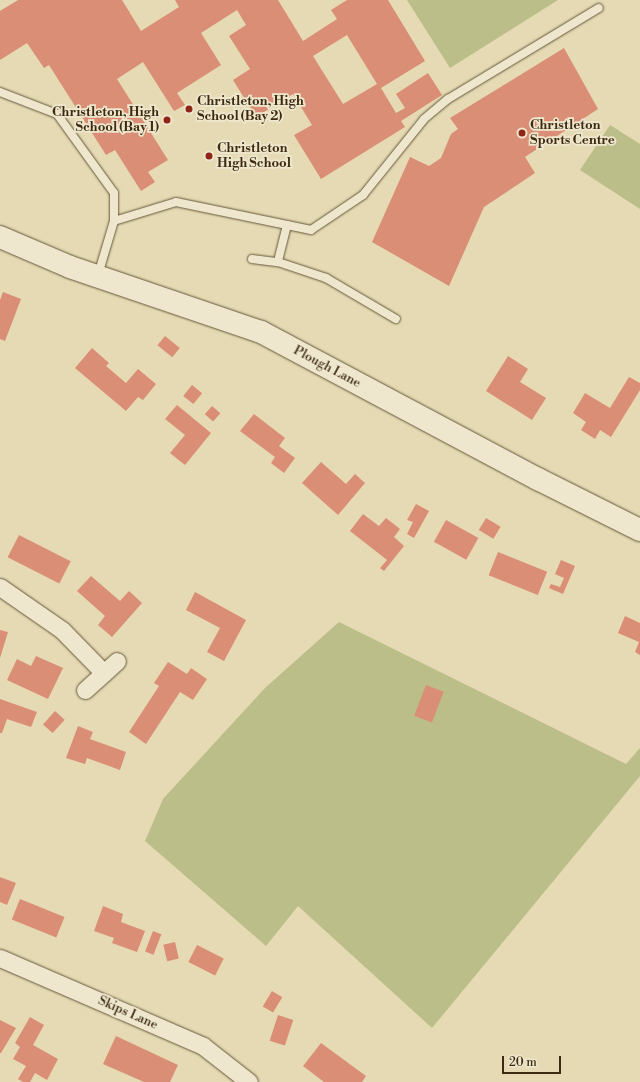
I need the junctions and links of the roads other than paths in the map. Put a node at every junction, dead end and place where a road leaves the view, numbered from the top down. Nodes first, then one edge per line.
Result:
1 (599, 8) dead end
2 (0, 92) edge
3 (114, 221) junction
4 (287, 225) junction
5 (0, 237) edge
6 (252, 259) dead end
7 (278, 262) junction
8 (97, 276) junction
9 (396, 319) dead end
10 (640, 530) edge
11 (0, 587) edge
12 (117, 661) dead end
13 (104, 673) junction
14 (85, 690) dead end
15 (0, 958) edge
16 (249, 1082) edge

1 - 4 lane
2 - 3 lane
3 - 4 lane
3 - 8 lane
4 - 7 lane
5 - 8 street, Plough Lane
6 - 7 lane
7 - 9 lane
8 - 10 street, Plough Lane
11 - 13 street
12 - 13 street
13 - 14 street
15 - 16 street, Skips Lane

